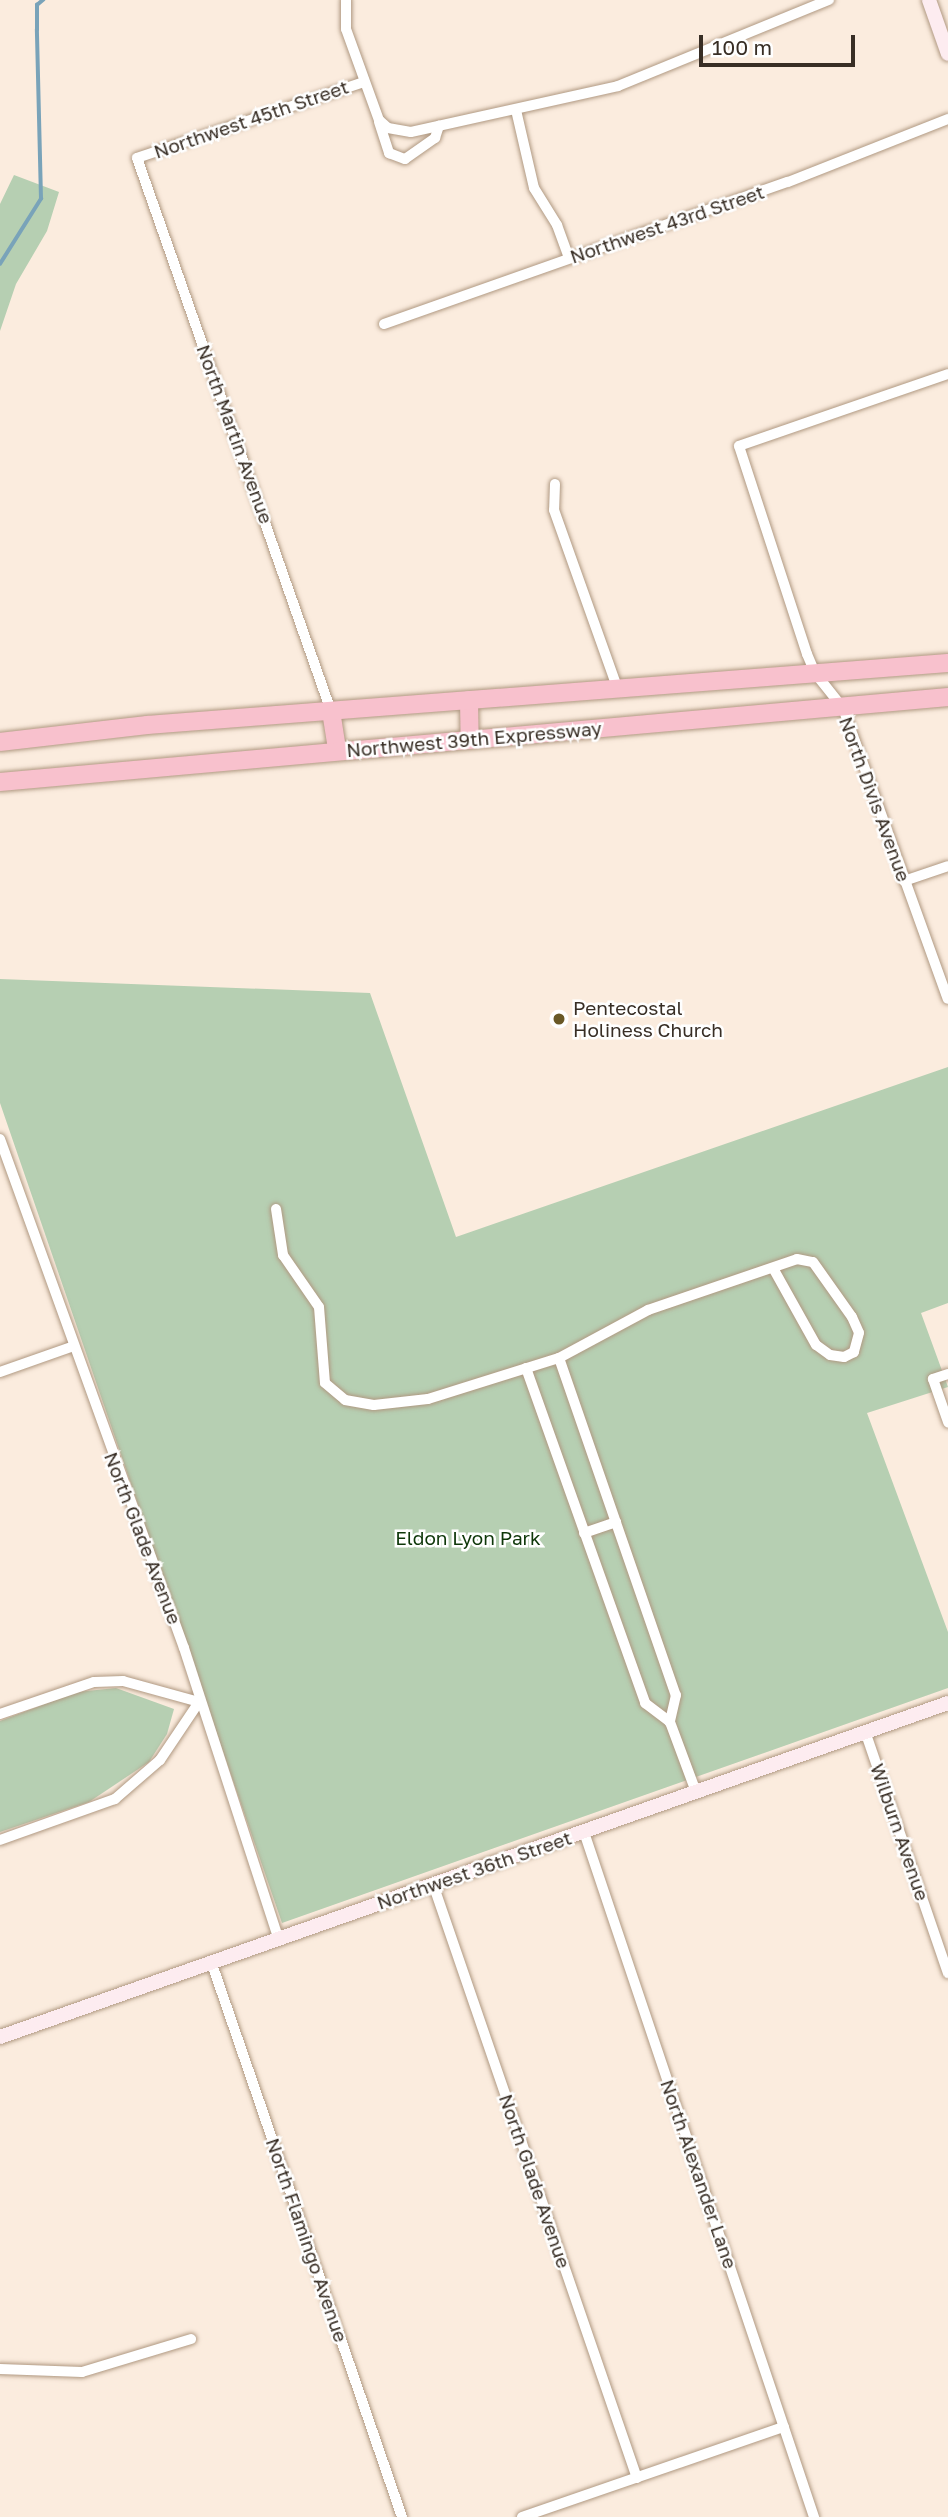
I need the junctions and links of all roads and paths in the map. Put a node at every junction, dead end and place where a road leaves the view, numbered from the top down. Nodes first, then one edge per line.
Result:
1 (346, 0) edge
2 (829, 0) edge
3 (929, 0) edge
4 (948, 54) edge
5 (364, 82) junction
6 (516, 110) junction
7 (948, 119) edge
8 (379, 120) junction
9 (439, 126) junction
10 (137, 158) joint
11 (569, 258) junction
12 (384, 324) dead end
13 (948, 374) edge
14 (555, 484) dead end
15 (948, 663) edge
16 (815, 673) junction
17 (617, 687) junction
18 (948, 697) edge
19 (469, 700) junction
20 (843, 708) junction
21 (331, 711) junction
22 (470, 739) junction
23 (0, 742) edge
24 (337, 750) junction
25 (0, 782) edge
26 (948, 866) edge
27 (904, 881) junction
28 (948, 999) edge
29 (0, 1139) edge
30 (276, 1209) dead end
31 (773, 1268) junction
32 (74, 1346) junction
33 (559, 1358) junction
34 (526, 1368) junction
35 (0, 1372) edge
36 (948, 1374) edge
37 (948, 1422) edge
38 (616, 1522) junction
39 (584, 1533) junction
40 (199, 1702) junction
41 (948, 1703) edge
42 (0, 1714) edge
43 (670, 1722) junction
44 (865, 1731) junction
45 (696, 1792) junction
46 (584, 1832) junction
47 (0, 1840) edge
48 (433, 1884) junction
49 (278, 1938) junction
50 (212, 1964) junction
51 (948, 1973) edge
52 (0, 2037) edge
53 (191, 2339) dead end
54 (0, 2369) edge
55 (784, 2427) junction
56 (637, 2478) junction
57 (402, 2517) edge
58 (522, 2517) edge
59 (814, 2517) edge

1 - 5 street, Northwest 45th Street
2 - 6 street
3 - 4 street
5 - 8 street
5 - 10 street, Northwest 45th Street
6 - 9 street
6 - 11 street
7 - 11 street, Northwest 43rd Street
8 - 9 street
8 - 9 street
10 - 21 street, North Martin Avenue
11 - 12 street, Northwest 43rd Street
13 - 16 street, North Divis Avenue
14 - 17 street
15 - 16 highway, Northwest 39th Expressway
16 - 17 highway, Northwest 39th Expressway
16 - 20 street, North Divis Avenue
17 - 19 highway, Northwest 39th Expressway
18 - 20 highway, Northwest 39th Expressway
19 - 21 highway, Northwest 39th Expressway
19 - 22 highway
20 - 22 highway, Northwest 39th Expressway
20 - 27 street, North Divis Avenue
21 - 23 highway, Northwest 39th Expressway
21 - 24 highway
22 - 24 highway, Northwest 39th Expressway
24 - 25 highway, Northwest 39th Expressway
26 - 27 street
27 - 28 street, North Divis Avenue
29 - 32 street, North Glade Avenue
30 - 34 street
31 - 31 street
31 - 33 street
32 - 35 street
32 - 40 street, North Glade Avenue
33 - 34 street
33 - 38 street
34 - 39 street
36 - 37 street
38 - 39 street
38 - 43 street
39 - 43 street
40 - 42 street
40 - 47 street
40 - 49 street, North Glade Avenue
41 - 44 street, Northwest 36th Street
43 - 45 street
44 - 45 street, Northwest 36th Street
44 - 51 street, Wilburn Avenue
45 - 46 street, Northwest 36th Street
46 - 48 street, Northwest 36th Street
46 - 55 street, North Alexander Lane
48 - 49 street, Northwest 36th Street
48 - 56 street, North Glade Avenue
49 - 50 street, Northwest 36th Street
50 - 52 street, Northwest 36th Street
50 - 57 street, North Flamingo Avenue
53 - 54 street
55 - 56 street
55 - 59 street, North Alexander Lane
56 - 58 street

